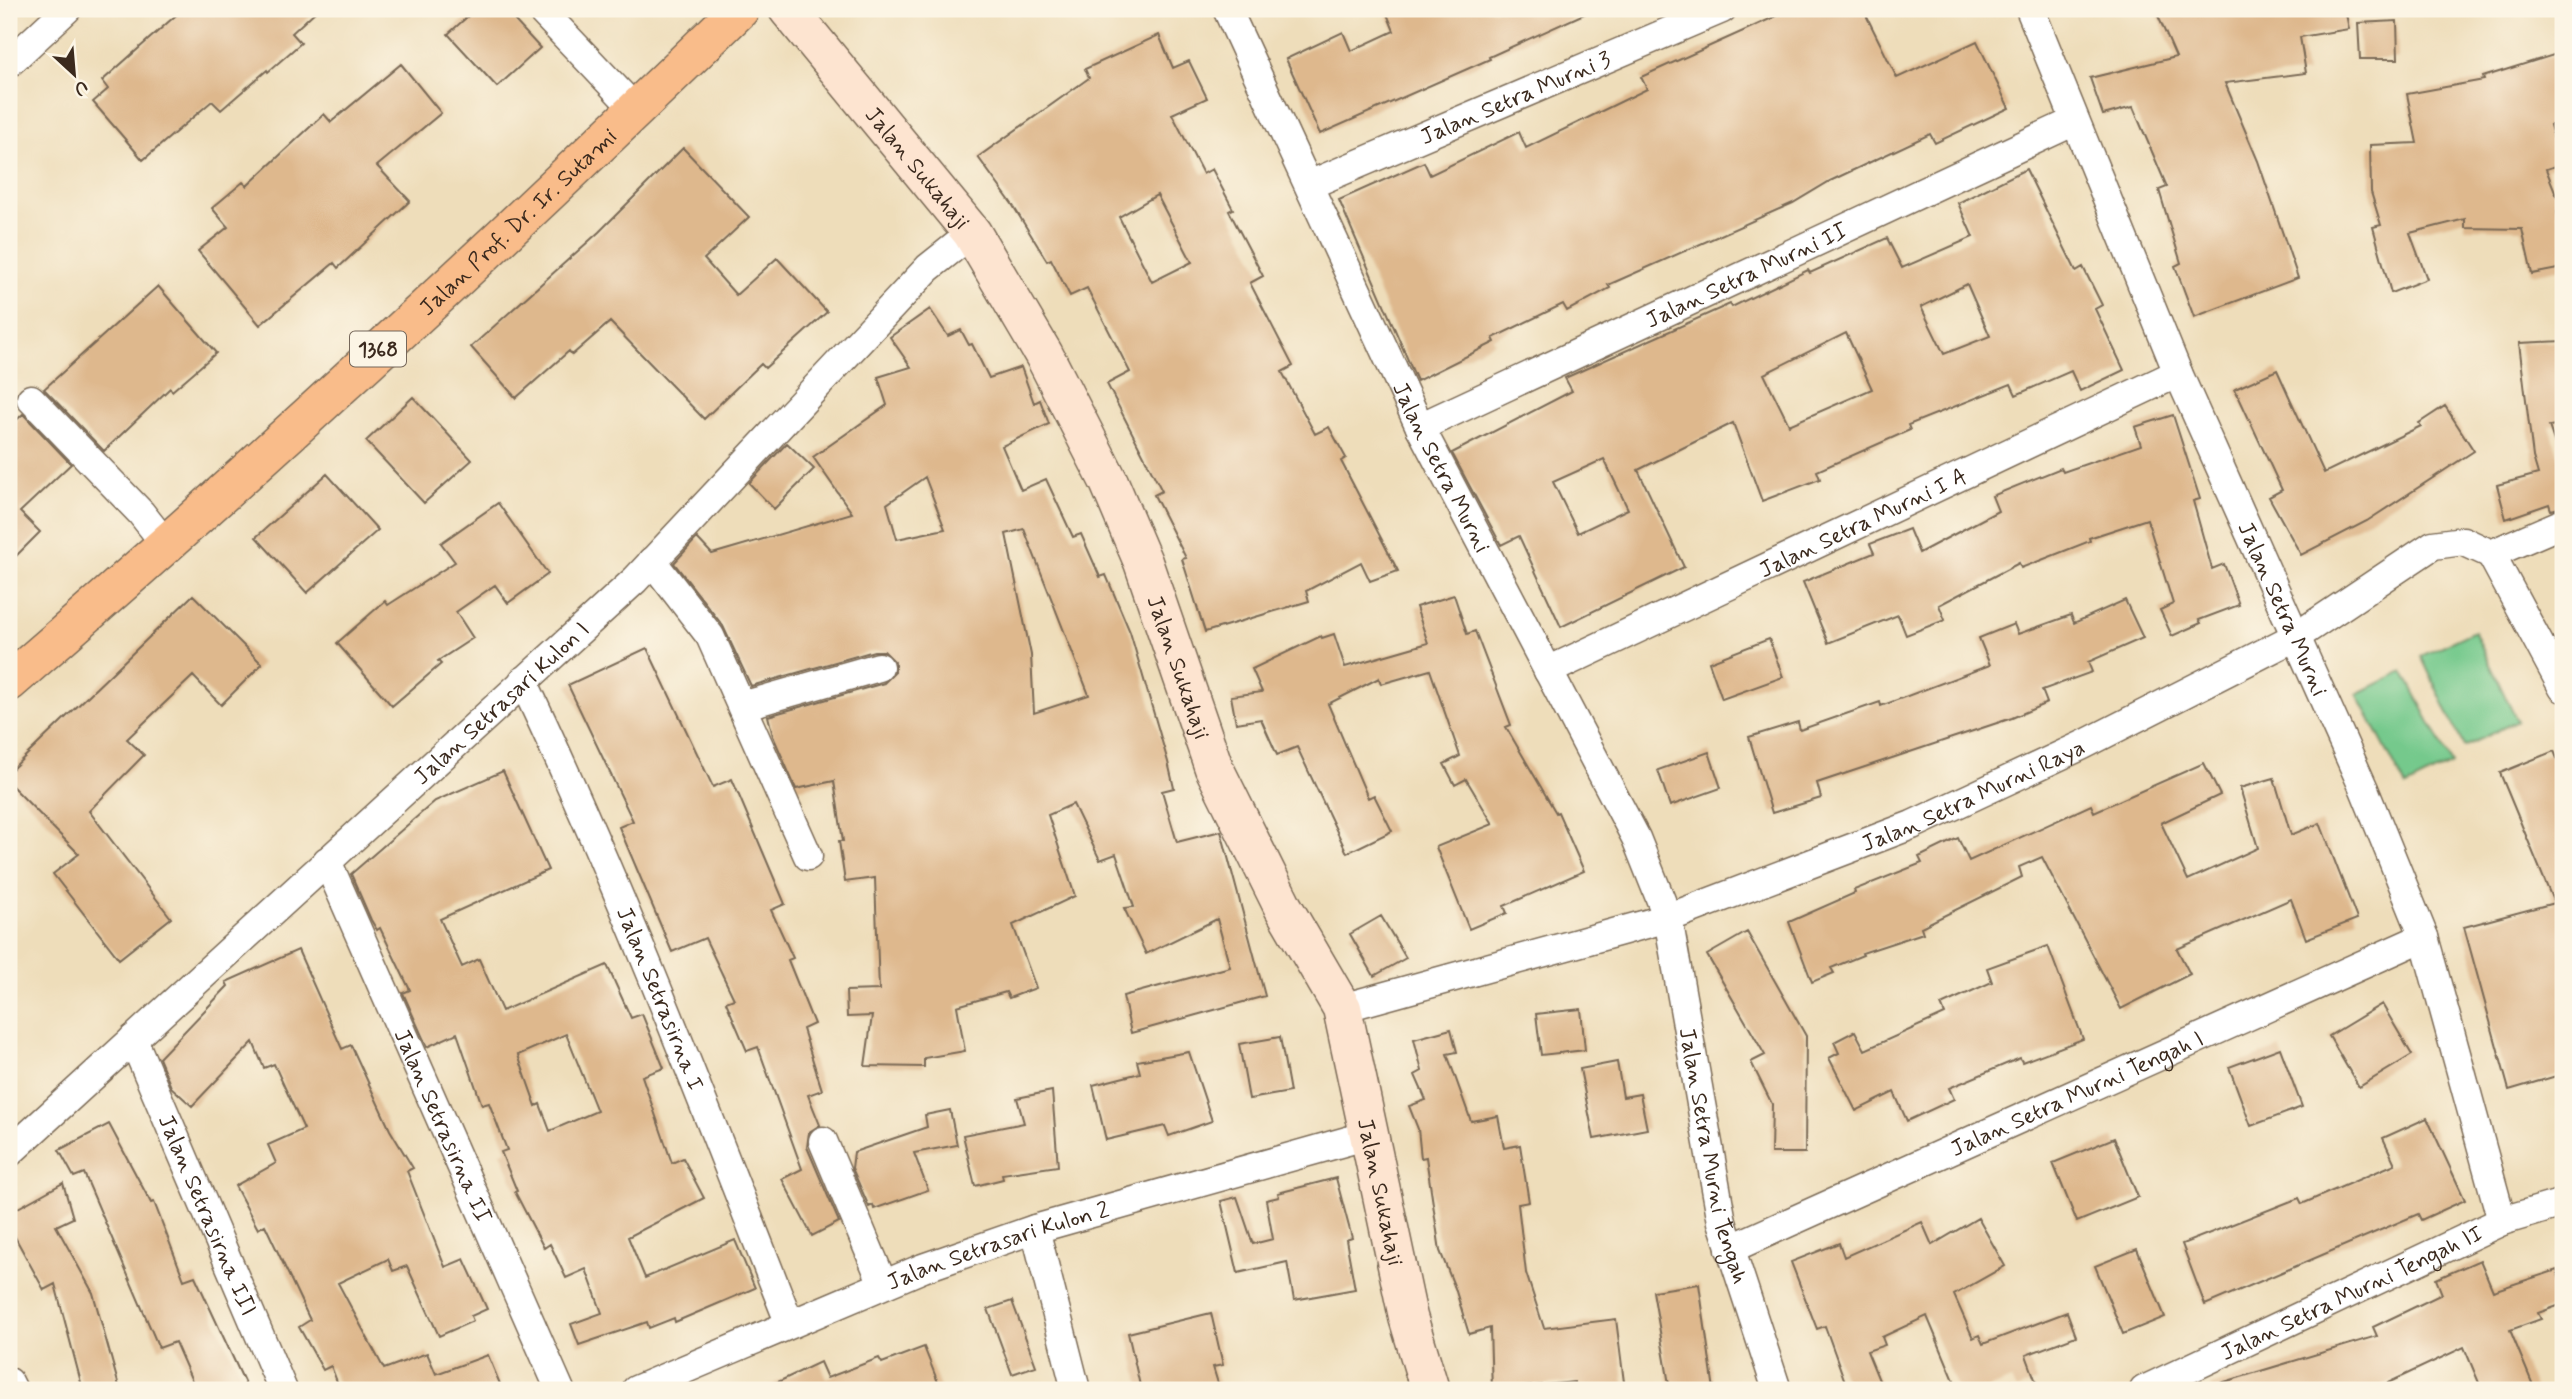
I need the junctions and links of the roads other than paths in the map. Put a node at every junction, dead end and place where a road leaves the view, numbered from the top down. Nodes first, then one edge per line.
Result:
1 (67, 9) edge
2 (540, 9) edge
3 (740, 9) edge
4 (788, 9) edge
5 (1227, 9) edge
6 (1723, 9) edge
7 (2030, 9) edge
8 (9, 63) edge
9 (636, 110) junction
10 (2075, 121) junction
11 (1309, 185) junction
12 (972, 233) junction
13 (2178, 373) junction
14 (31, 399) dead end
15 (1420, 427) junction
16 (2563, 523) edge
17 (167, 546) junction
18 (2491, 554) junction
19 (652, 561) junction
20 (2297, 636) junction
21 (879, 667) dead end
22 (1548, 671) junction
23 (523, 681) junction
24 (9, 682) edge
25 (2563, 688) edge
26 (742, 706) junction
27 (808, 856) dead end
28 (327, 861) junction
29 (1668, 918) junction
30 (2424, 937) junction
31 (1342, 1008) junction
32 (133, 1040) junction
33 (1372, 1134) junction
34 (823, 1141) dead end
35 (9, 1153) edge
36 (2563, 1203) edge
37 (2502, 1221) junction
38 (1035, 1229) junction
39 (1730, 1249) junction
40 (883, 1284) junction
41 (789, 1322) junction
42 (9, 1382) edge
43 (13, 1390) edge
44 (283, 1390) edge
45 (559, 1390) edge
46 (636, 1390) edge
47 (1076, 1390) edge
48 (1430, 1390) edge
49 (1777, 1390) edge
50 (2144, 1390) edge

1 - 8 street
2 - 9 street
3 - 9 main road, Jalan Prof. Dr. Ir. Sutami / 1368
4 - 12 street, Jalan Sukahaji
5 - 11 street, Jalan Setra Murni
6 - 11 street, Jalan Setra Murni 3
7 - 10 street, Jalan Setra Murni
9 - 17 main road, Jalan Prof. Dr. Ir. Sutami / 1368
10 - 13 street, Jalan Setra Murni
10 - 15 street, Jalan Setra Murni II
11 - 15 street, Jalan Setra Murni
12 - 19 street, Jalan Setrasari Kulon I
12 - 31 street, Jalan Sukahaji
13 - 20 street, Jalan Setra Murni
13 - 22 street, Jalan Setra Murni I A
14 - 17 street
15 - 22 street, Jalan Setra Murni
16 - 18 street
17 - 24 main road, Jalan Prof. Dr. Ir. Sutami / 1368
18 - 20 street, Jalan Setra Murni Raya
18 - 25 street
19 - 23 street, Jalan Setrasari Kulon I
19 - 26 street
20 - 29 street, Jalan Setra Murni Raya
20 - 30 street, Jalan Setra Murni
21 - 26 street
22 - 29 street, Jalan Setra Murni
23 - 28 street, Jalan Setrasari Kulon I
23 - 41 street, Jalan Setrasirna I
26 - 27 street
28 - 32 street, Jalan Setrasari Kulon I
28 - 45 street, Jalan Setrasirna II
29 - 31 street, Jalan Setra Murni Raya
29 - 39 street, Jalan Setra Murni Tengah
30 - 37 street, Jalan Setra Murni
30 - 39 street, Jalan Setra Murni Tengah I
31 - 33 street, Jalan Sukahaji
32 - 35 street, Jalan Setrasari Kulon I
32 - 44 street, Jalan Setrasirna III
33 - 38 street, Jalan Setrasari Kulon 2
33 - 48 street, Jalan Sukahaji
34 - 40 street
36 - 37 street, Jalan Setra Murni Tengah II
37 - 50 street, Jalan Setra Murni Tengah II
38 - 40 street, Jalan Setrasari Kulon 2
38 - 47 street
39 - 49 street, Jalan Setra Murni Tengah
40 - 41 street, Jalan Setrasari Kulon 2
41 - 46 street, Jalan Setrasari Kulon 2
42 - 43 street

